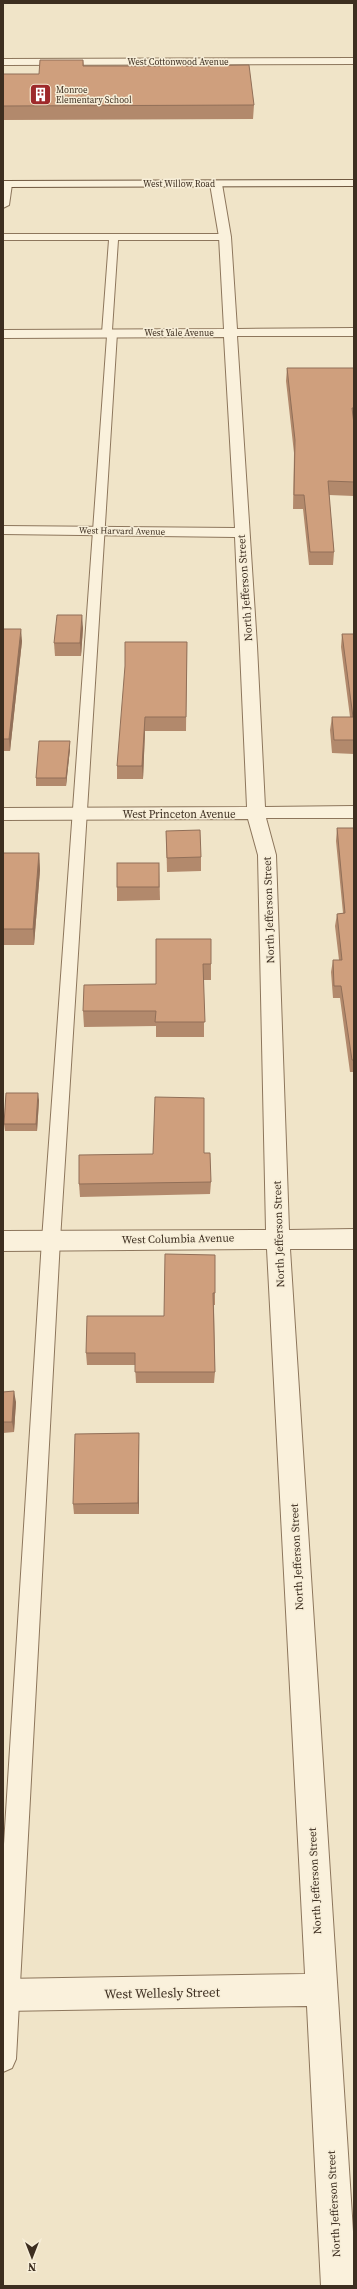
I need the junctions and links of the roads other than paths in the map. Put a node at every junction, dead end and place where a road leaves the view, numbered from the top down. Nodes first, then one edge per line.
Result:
1 (354, 61) edge
2 (3, 62) edge
3 (354, 183) edge
4 (4, 184) edge
5 (216, 184) junction
6 (3, 205) edge
7 (3, 237) edge
8 (114, 237) junction
9 (225, 237) junction
10 (354, 332) edge
11 (109, 333) junction
12 (230, 333) junction
13 (3, 334) edge
14 (3, 530) edge
15 (99, 531) junction
16 (242, 533) junction
17 (354, 812) edge
18 (3, 814) edge
19 (79, 814) junction
20 (256, 814) junction
21 (278, 1238) junction
22 (354, 1239) edge
23 (50, 1240) junction
24 (3, 1241) edge
25 (322, 1990) junction
26 (6, 1996) edge
27 (3, 2060) edge
28 (339, 2286) edge

1 - 2 street, West Cottonwood Avenue
3 - 5 street, West Willow Road
4 - 5 street, West Willow Road
4 - 6 street
5 - 9 street, North Jefferson Street
7 - 8 lane
8 - 9 lane
8 - 11 lane
9 - 12 street, North Jefferson Street
10 - 12 street, West Yale Avenue
11 - 12 street, West Yale Avenue
11 - 13 street, West Yale Avenue
11 - 15 lane
12 - 16 street, North Jefferson Street
14 - 15 street, West Harvard Avenue
15 - 16 street, West Harvard Avenue
15 - 19 lane
16 - 20 street, North Jefferson Street
17 - 20 street, West Princeton Avenue
18 - 19 street, West Princeton Avenue
19 - 20 street, West Princeton Avenue
19 - 23 lane
20 - 21 street, North Jefferson Street
21 - 22 street, West Columbia Avenue
21 - 23 street, West Columbia Avenue
21 - 25 street, North Jefferson Street
23 - 24 street, West Columbia Avenue
23 - 26 lane
25 - 26 street, West Wellesly Street
25 - 28 street, North Jefferson Street
26 - 27 lane

